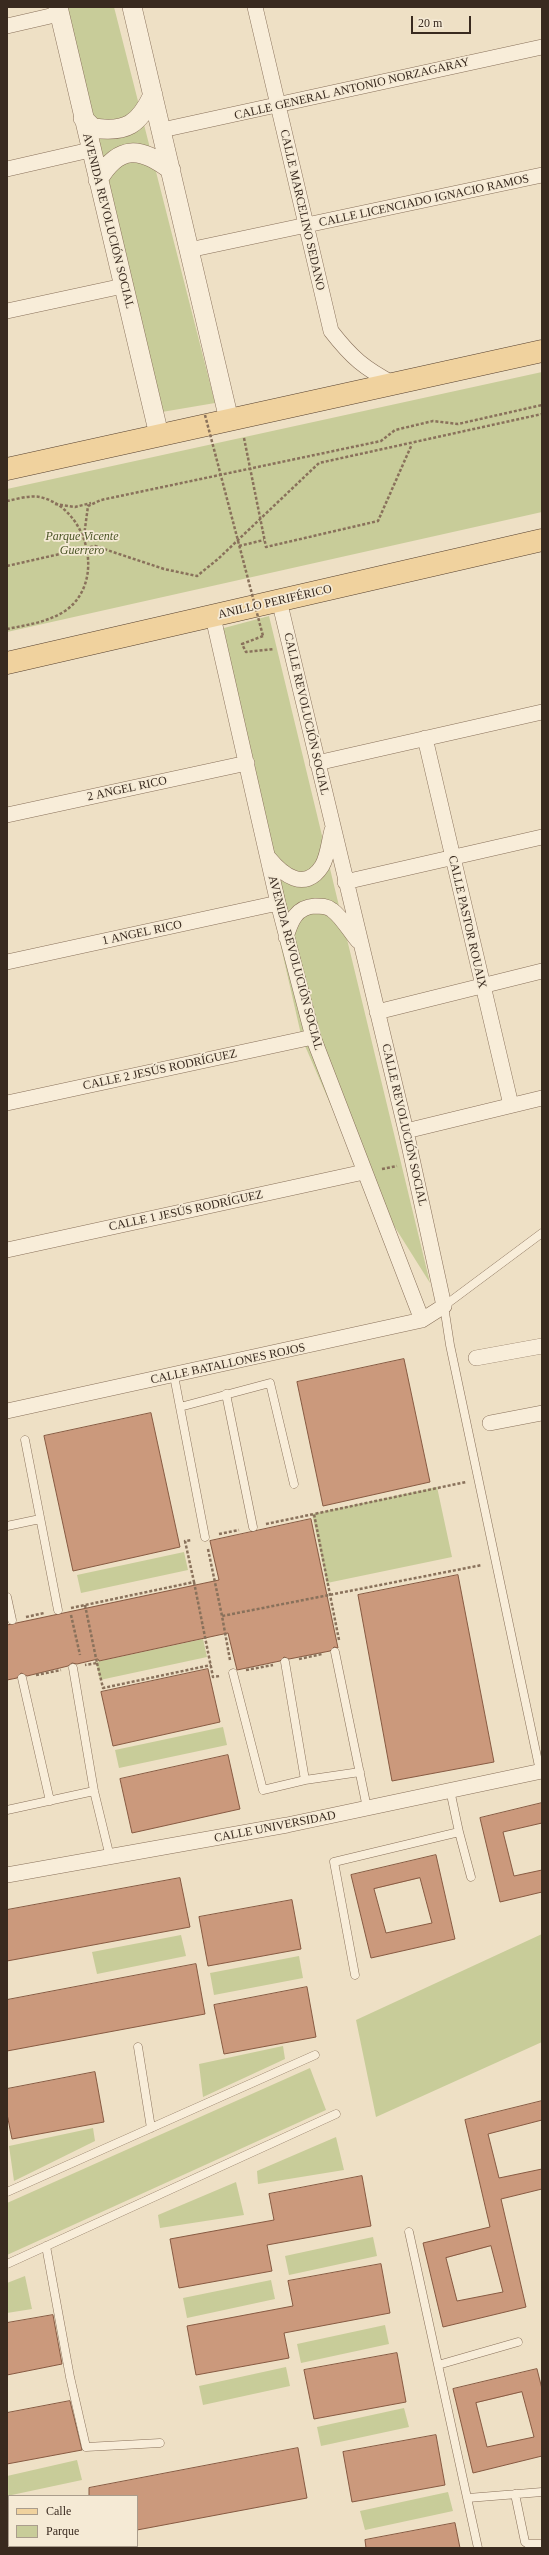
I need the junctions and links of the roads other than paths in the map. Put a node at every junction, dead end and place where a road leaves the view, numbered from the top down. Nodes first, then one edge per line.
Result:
1 (134, 7) edge
2 (256, 7) edge
3 (58, 11) edge
4 (7, 26) edge
5 (542, 47) edge
6 (153, 95) junction
7 (278, 106) junction
8 (83, 118) junction
9 (162, 130) junction
10 (90, 150) junction
11 (7, 169) edge
12 (171, 170) junction
13 (542, 175) edge
14 (98, 180) junction
15 (306, 227) junction
16 (189, 250) junction
17 (124, 286) junction
18 (7, 311) edge
19 (542, 351) edge
20 (394, 384) junction
21 (235, 419) junction
22 (159, 435) junction
23 (7, 469) edge
24 (542, 540) edge
25 (279, 600) junction
26 (213, 617) junction
27 (7, 663) edge
28 (542, 712) edge
29 (425, 738) junction
30 (317, 762) junction
31 (247, 763) junction
32 (7, 815) edge
33 (333, 828) junction
34 (542, 837) edge
35 (452, 856) junction
36 (268, 857) junction
37 (345, 882) junction
38 (278, 904) junction
39 (286, 937) junction
40 (361, 945) junction
41 (7, 962) edge
42 (542, 971) edge
43 (481, 985) junction
44 (377, 1012) junction
45 (313, 1037) junction
46 (542, 1098) edge
47 (7, 1103) edge
48 (511, 1106) junction
49 (406, 1131) junction
50 (364, 1172) junction
51 (542, 1233) edge
52 (7, 1250) edge
53 (444, 1306) junction
54 (422, 1320) junction
55 (542, 1346) edge
56 (476, 1358) dead end
57 (174, 1376) junction
58 (226, 1394) junction
59 (180, 1407) junction
60 (7, 1411) edge
61 (542, 1413) edge
62 (490, 1423) dead end
63 (26, 1440) dead end
64 (294, 1484) dead end
65 (40, 1519) junction
66 (7, 1526) edge
67 (253, 1527) road end
68 (205, 1537) road end
69 (7, 1597) edge
70 (58, 1610) dead end
71 (12, 1620) dead end
72 (336, 1652) road end
73 (285, 1662) road end
74 (73, 1668) dead end
75 (233, 1673) road end
76 (22, 1678) dead end
77 (541, 1771) edge
78 (360, 1772) junction
79 (306, 1780) junction
80 (94, 1790) junction
81 (450, 1790) junction
82 (50, 1801) junction
83 (367, 1808) junction
84 (7, 1810) edge
85 (459, 1832) junction
86 (110, 1857) junction
87 (7, 1875) edge
88 (472, 1877) dead end
89 (355, 1975) dead end
90 (138, 2047) dead end
91 (315, 2055) dead end
92 (336, 2114) dead end
93 (151, 2128) junction
94 (7, 2192) edge
95 (410, 2232) dead end
96 (46, 2246) junction
97 (7, 2264) edge
98 (518, 2342) dead end
99 (438, 2365) junction
100 (160, 2443) dead end
101 (542, 2492) edge
102 (515, 2494) junction
103 (468, 2498) junction
104 (542, 2544) edge
105 (478, 2548) edge

1 - 6 street
2 - 7 street, CALLE MARCELINO SEDANO
3 - 4 street
3 - 8 street, AVENIDA REVOLUCIÓN SOCIAL
5 - 7 street, CALLE GENERAL ANTONIO NORZAGARAY
6 - 8 street
6 - 9 street
7 - 9 street, CALLE GENERAL ANTONIO NORZAGARAY
7 - 15 street, CALLE MARCELINO SEDANO
8 - 10 street, AVENIDA REVOLUCIÓN SOCIAL
9 - 12 street
10 - 11 street
10 - 14 street, AVENIDA REVOLUCIÓN SOCIAL
12 - 14 street
12 - 16 street
13 - 15 street, CALLE LICENCIADO IGNACIO RAMOS
14 - 17 street, AVENIDA REVOLUCIÓN SOCIAL
15 - 16 street, CALLE LICENCIADO IGNACIO RAMOS
15 - 20 street, CALLE MARCELINO SEDANO
16 - 21 street
17 - 18 street
17 - 22 street, AVENIDA REVOLUCIÓN SOCIAL
19 - 20 main road
20 - 21 main road
21 - 22 main road
22 - 23 main road
24 - 25 main road, ANILLO PERIFÉRICO
25 - 26 main road, ANILLO PERIFÉRICO
25 - 30 street, CALLE REVOLUCIÓN SOCIAL
26 - 27 main road, ANILLO PERIFÉRICO
26 - 31 street, AVENIDA REVOLUCIÓN SOCIAL
28 - 29 street
29 - 30 street
29 - 35 street, CALLE PASTOR ROUAIX
30 - 33 street, CALLE REVOLUCIÓN SOCIAL
31 - 32 street, 2 ANGEL RICO
31 - 36 street, AVENIDA REVOLUCIÓN SOCIAL
33 - 36 street, CALLE REVOLUCIÓN SOCIAL
33 - 37 street, CALLE REVOLUCIÓN SOCIAL
34 - 35 street
35 - 37 street
35 - 43 street, CALLE PASTOR ROUAIX
36 - 38 street, AVENIDA REVOLUCIÓN SOCIAL
37 - 40 street, CALLE REVOLUCIÓN SOCIAL
38 - 39 street, AVENIDA REVOLUCIÓN SOCIAL
38 - 41 street, 1 ANGEL RICO
39 - 40 street, CALLE REVOLUCIÓN SOCIAL
39 - 45 street, AVENIDA REVOLUCIÓN SOCIAL
40 - 44 street, CALLE REVOLUCIÓN SOCIAL
42 - 43 street
43 - 44 street
43 - 48 street, CALLE PASTOR ROUAIX
44 - 49 street, CALLE REVOLUCIÓN SOCIAL
45 - 47 street, CALLE 2 JESÚS RODRÍGUEZ
45 - 50 street, AVENIDA REVOLUCIÓN SOCIAL
46 - 48 street
48 - 49 street
49 - 53 street, CALLE REVOLUCIÓN SOCIAL
50 - 52 street, CALLE 1 JESÚS RODRÍGUEZ
50 - 54 street, AVENIDA REVOLUCIÓN SOCIAL
51 - 53 lane
53 - 54 street, CALLE BATALLONES ROJOS
53 - 77 lane
54 - 57 street, CALLE BATALLONES ROJOS
55 - 56 street
57 - 59 lane
57 - 60 street, CALLE BATALLONES ROJOS
58 - 59 lane
58 - 64 lane
58 - 67 lane
59 - 68 lane
61 - 62 street
63 - 65 lane
65 - 66 lane
65 - 70 lane
69 - 71 lane
72 - 78 lane
73 - 79 lane
74 - 80 lane
75 - 79 lane
76 - 82 lane
77 - 81 street, CALLE UNIVERSIDAD
78 - 79 lane
78 - 83 lane
80 - 82 lane
80 - 86 lane
81 - 83 street, CALLE UNIVERSIDAD
81 - 85 lane
82 - 84 lane
83 - 86 street, CALLE UNIVERSIDAD
85 - 88 lane
85 - 89 lane
86 - 87 street, CALLE UNIVERSIDAD
90 - 93 lane
91 - 93 lane
92 - 96 lane
93 - 94 lane
95 - 99 lane
96 - 97 lane
96 - 100 lane
98 - 99 lane
99 - 103 lane
101 - 102 lane
102 - 103 lane
102 - 104 lane
103 - 105 lane

